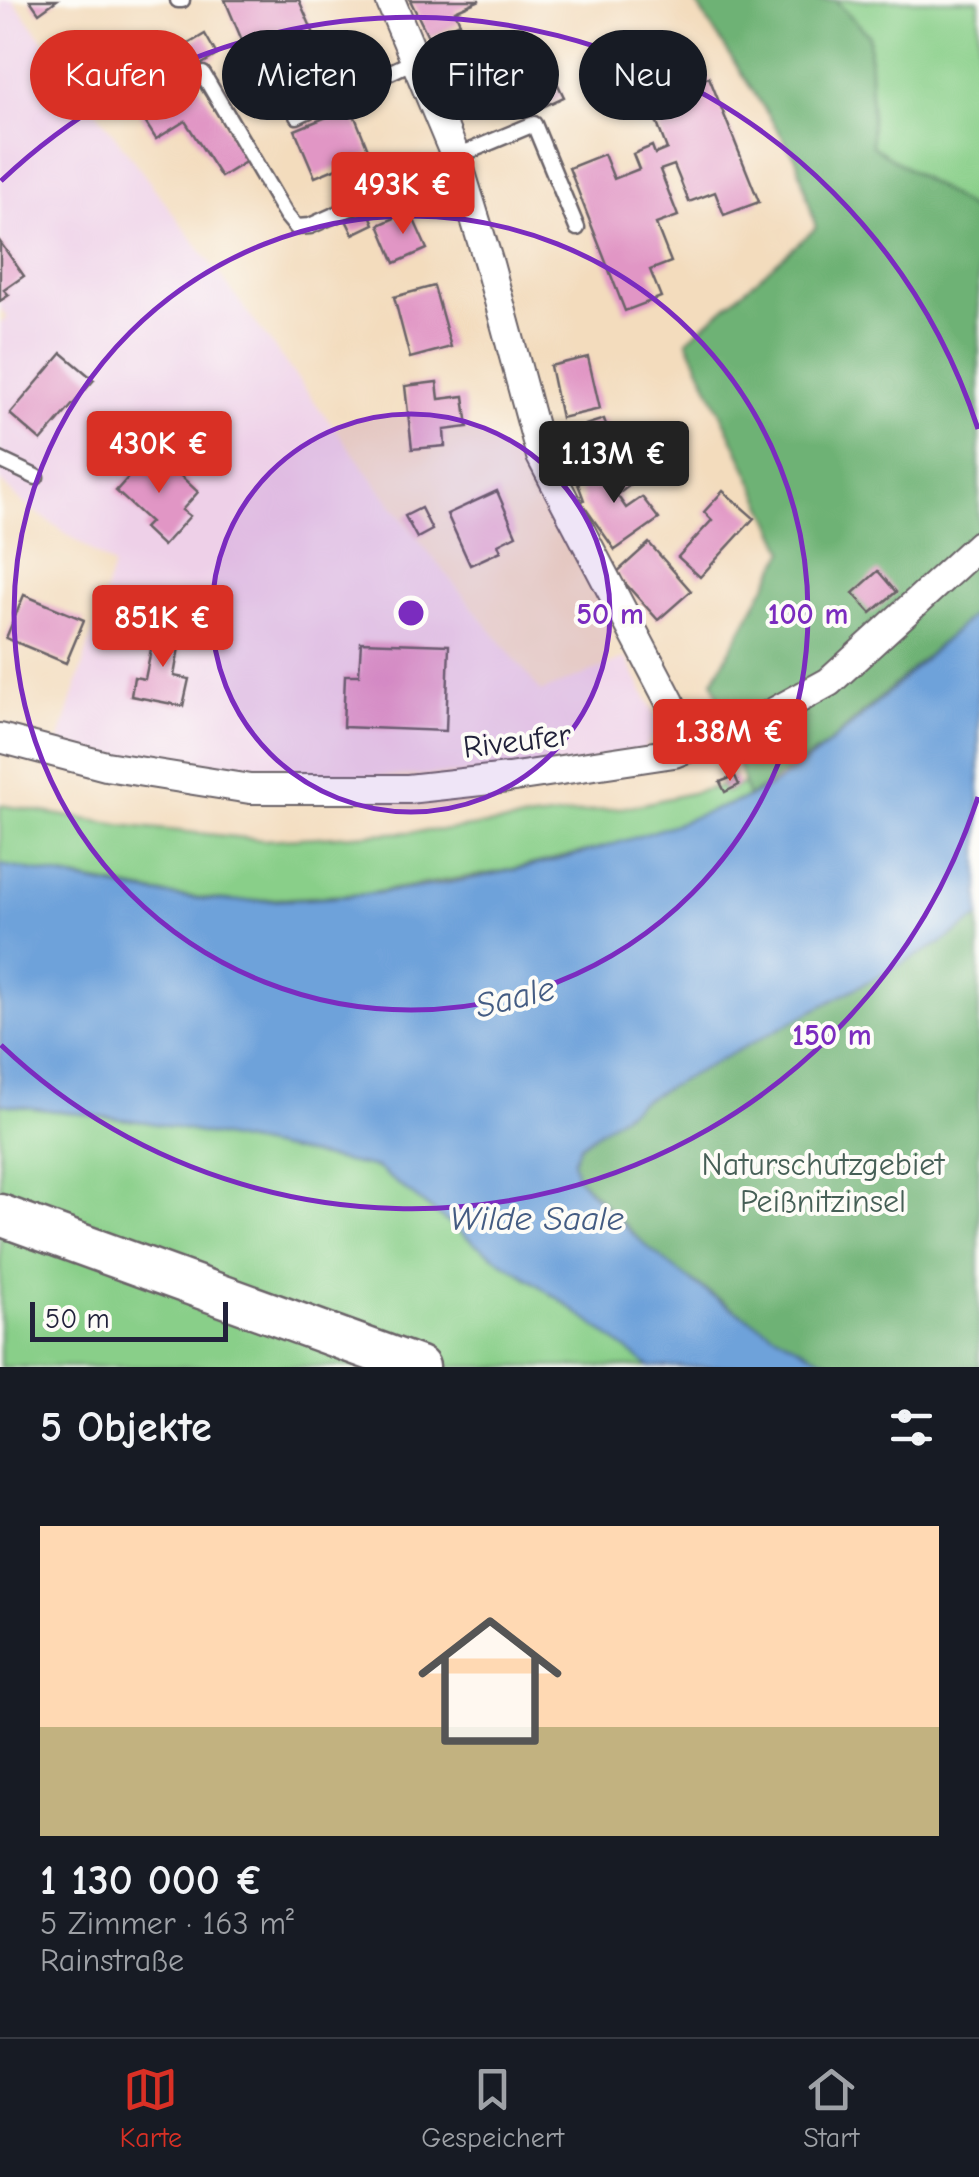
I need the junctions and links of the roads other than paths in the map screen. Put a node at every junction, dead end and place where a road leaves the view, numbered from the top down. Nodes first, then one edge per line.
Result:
1 (390, 0) edge
2 (412, 51) edge
3 (203, 74) dead end
4 (440, 120) edge
5 (456, 159) junction
6 (577, 228) dead end
7 (0, 460) edge
8 (36, 477) dead end
9 (979, 545) edge
10 (0, 738) edge
11 (688, 748) junction
12 (0, 1215) edge
13 (419, 1367) edge

1 - 2 street
3 - 5 lane
4 - 5 street
5 - 6 lane
5 - 11 street
7 - 8 lane
9 - 11 street, Riveufer
10 - 11 street, Riveufer
12 - 13 street

